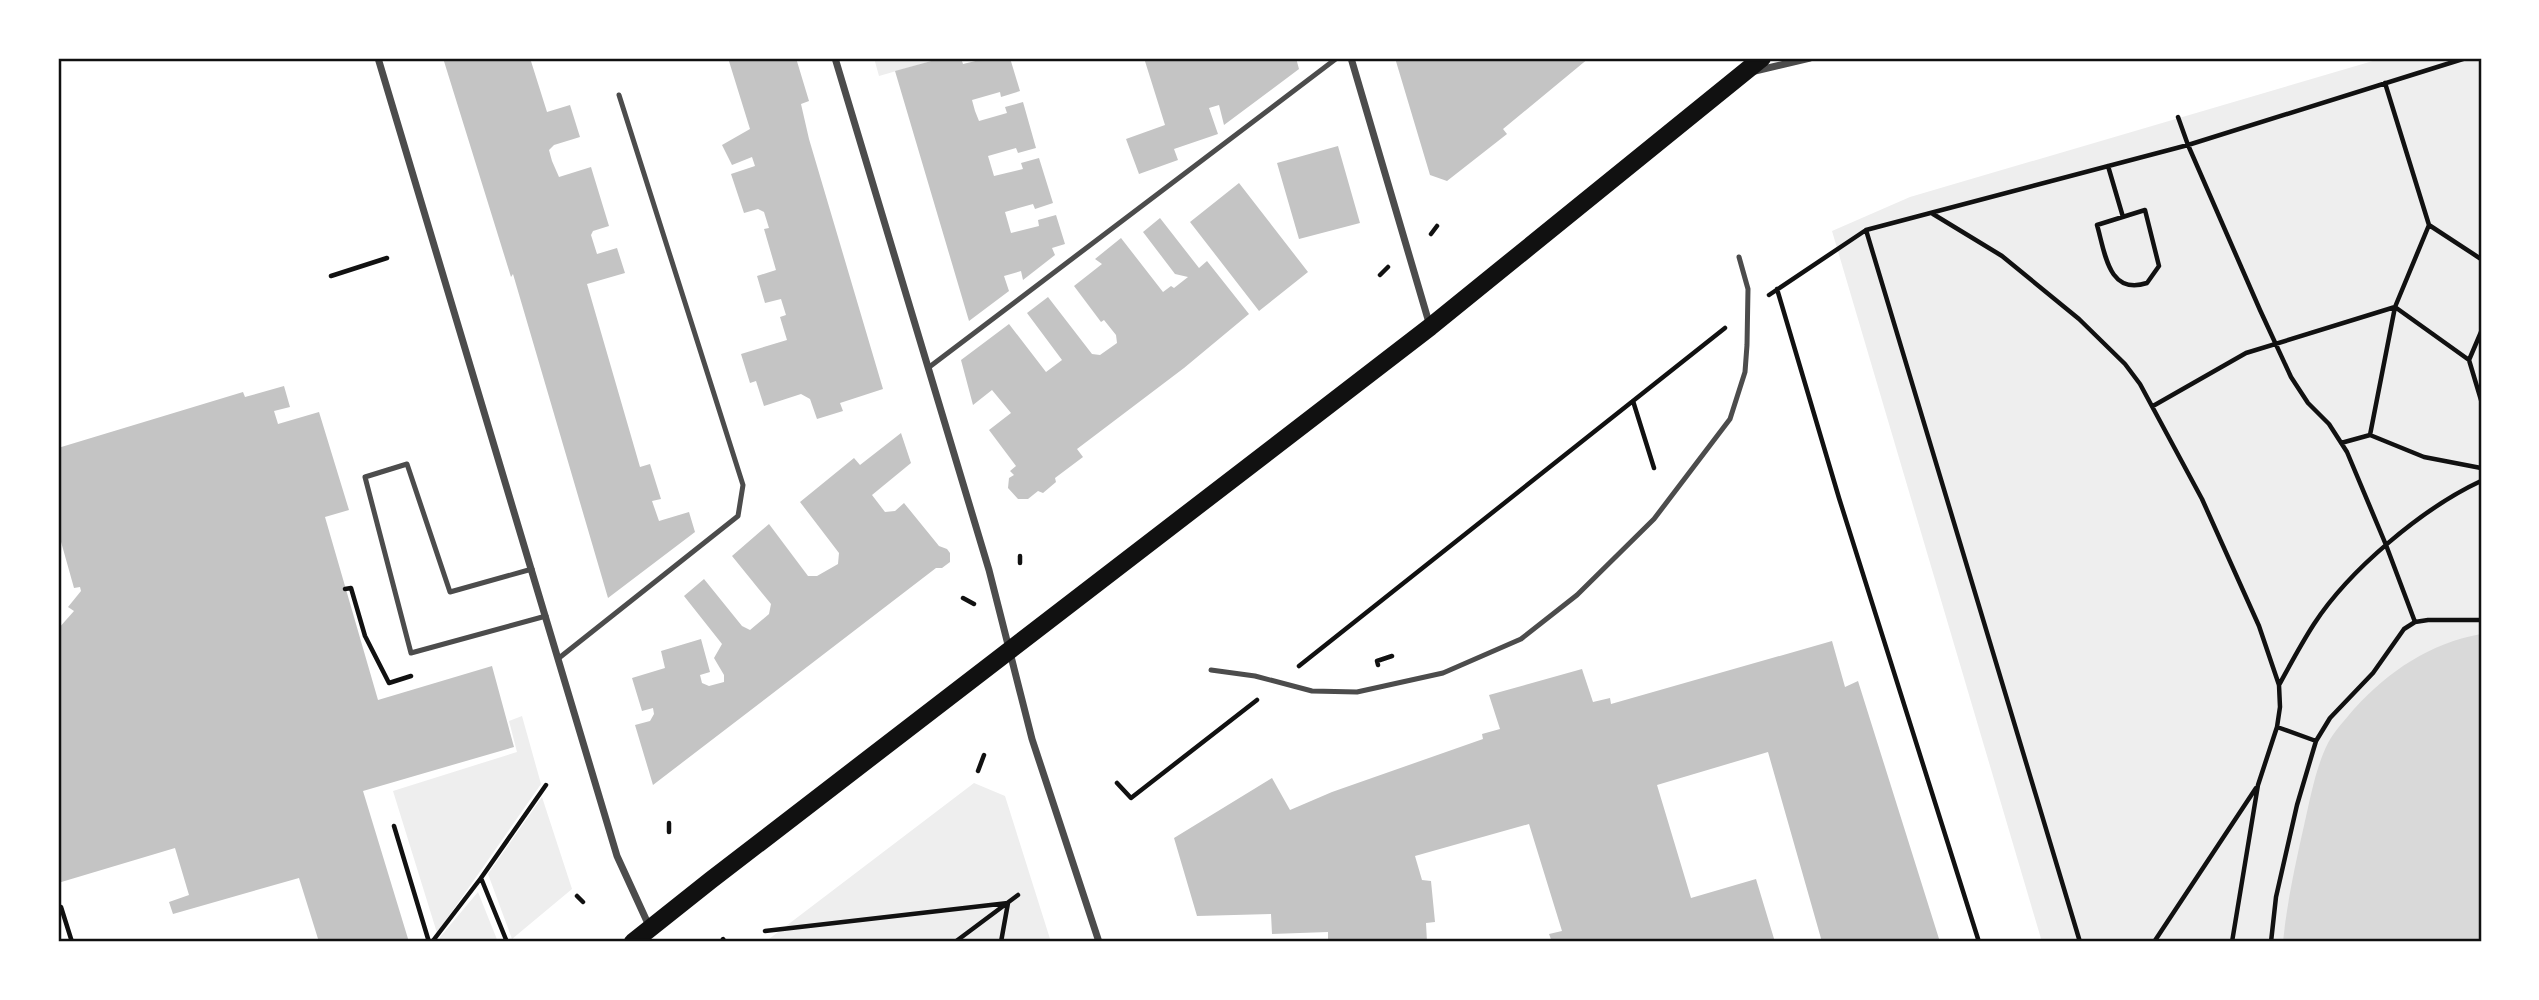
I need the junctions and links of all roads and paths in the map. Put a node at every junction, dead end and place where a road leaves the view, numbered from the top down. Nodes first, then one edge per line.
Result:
1 (378, 58) edge
2 (835, 58) edge
3 (1337, 58) edge
4 (1351, 58) edge
5 (1762, 58) edge
6 (1810, 58) edge
7 (1744, 73) junction
8 (2385, 83) dead end
9 (618, 95) dead end
10 (2178, 117) dead end
11 (2108, 166) dead end
12 (1933, 214) dead end
13 (2123, 217) junction
14 (2429, 225) junction
15 (1437, 226) dead end
16 (1867, 230) dead end
17 (1431, 234) dead end
18 (1739, 257) dead end
19 (387, 258) dead end
20 (2481, 259) edge
21 (1388, 267) dead end
22 (1380, 275) dead end
23 (331, 276) dead end
24 (1777, 289) dead end
25 (2395, 307) junction
26 (1430, 327) junction
27 (2481, 332) edge
28 (2277, 345) junction
29 (2469, 360) junction
30 (928, 368) junction
31 (2481, 400) edge
32 (1633, 401) dead end
33 (2152, 406) junction
34 (2370, 435) junction
35 (2341, 443) junction
36 (1654, 468) dead end
37 (2481, 468) edge
38 (2481, 481) edge
39 (2386, 545) junction
40 (1020, 556) dead end
41 (1020, 563) dead end
42 (532, 569) junction
43 (963, 598) dead end
44 (974, 604) dead end
45 (546, 616) junction
46 (2481, 620) edge
47 (2415, 622) junction
48 (1009, 651) junction
49 (559, 658) junction
50 (1211, 670) dead end
51 (2278, 685) junction
52 (2277, 727) junction
53 (2316, 741) junction
54 (984, 755) dead end
55 (978, 771) dead end
56 (546, 785) dead end
57 (2258, 785) junction
58 (669, 824) dead end
59 (394, 826) dead end
60 (669, 832) dead end
61 (481, 878) junction
62 (1018, 895) dead end
63 (577, 896) dead end
64 (583, 902) dead end
65 (1007, 903) junction
66 (61, 907) dead end
67 (650, 929) junction
68 (765, 931) dead end
69 (72, 942) edge
70 (430, 942) edge
71 (507, 942) edge
72 (633, 942) edge
73 (955, 942) edge
74 (1001, 942) edge
75 (1099, 942) edge
76 (1979, 942) edge
77 (2080, 942) edge
78 (2154, 942) edge
79 (2232, 942) edge
80 (2271, 942) edge

1 - 42 street
2 - 30 street
3 - 30 lane
4 - 26 street
5 - 7 main road
6 - 7 street
7 - 26 main road
8 - 14 path
9 - 49 lane
10 - 28 path
11 - 13 path
12 - 33 path
13 - 13 path
14 - 20 path
14 - 25 path
15 - 17 path
16 - 77 path
18 - 50 lane
19 - 23 path
21 - 22 path
24 - 76 path
25 - 28 path
25 - 29 path
25 - 34 path
26 - 48 main road
27 - 29 path
28 - 33 path
28 - 35 path
29 - 31 path
30 - 48 street
32 - 36 path
33 - 51 path
34 - 35 path
34 - 37 path
35 - 39 path
38 - 39 path
39 - 47 path
39 - 51 path
40 - 41 path
42 - 45 street
42 - 45 lane
43 - 44 path
45 - 49 street
46 - 47 path
47 - 53 path
48 - 67 main road
48 - 75 street
49 - 67 street
51 - 52 path
52 - 53 path
52 - 57 path
53 - 80 path
54 - 55 path
56 - 61 path
57 - 78 path
57 - 79 path
58 - 60 path
59 - 70 path
61 - 70 path
61 - 71 path
62 - 65 path
63 - 64 path
65 - 68 path
65 - 73 path
65 - 74 path
66 - 69 path
67 - 72 main road

